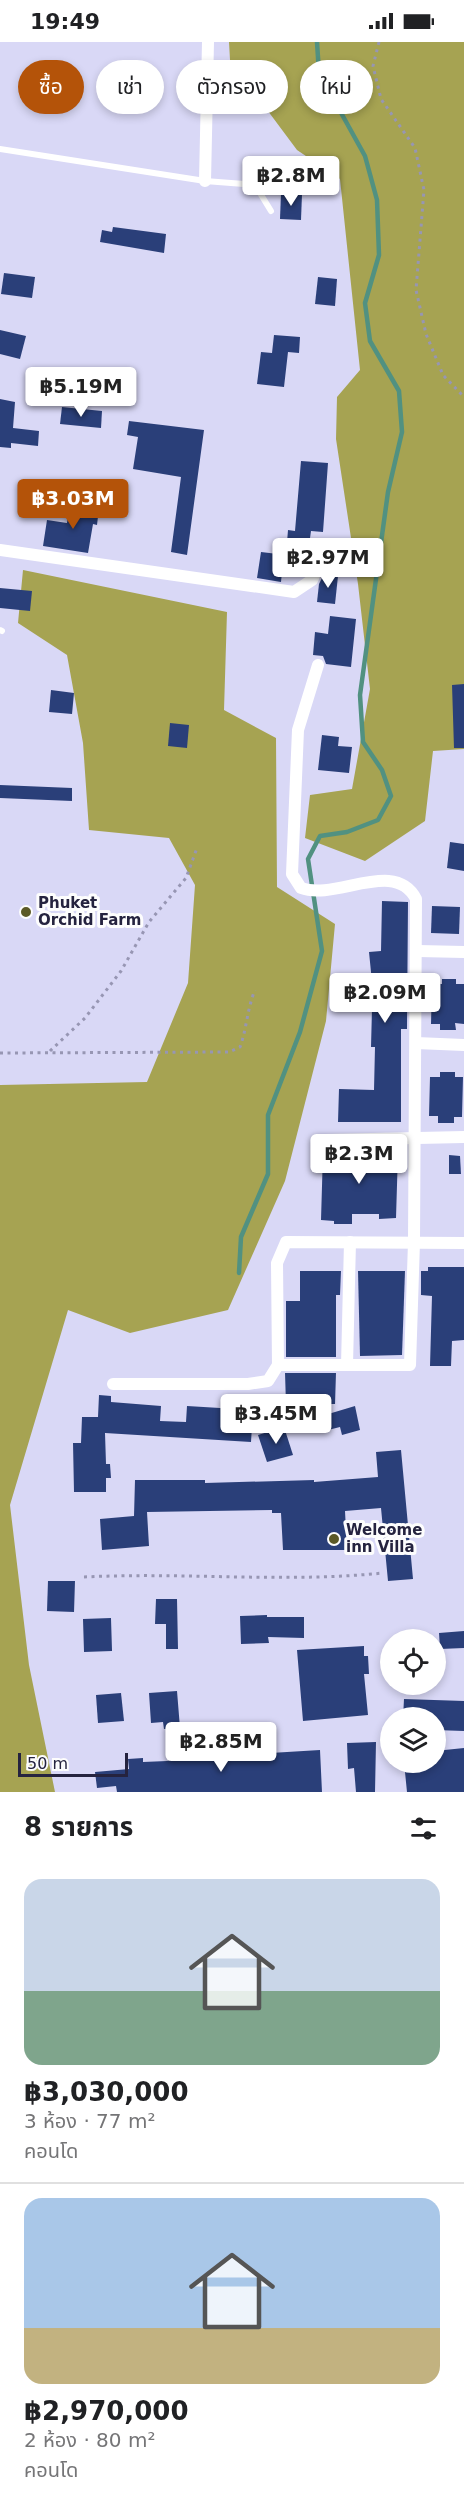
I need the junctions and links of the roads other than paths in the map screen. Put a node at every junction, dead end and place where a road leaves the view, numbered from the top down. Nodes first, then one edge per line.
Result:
1 (208, 42) edge
2 (0, 149) edge
3 (206, 181) junction
4 (271, 211) dead end
5 (0, 550) edge
6 (325, 550) dead end
7 (318, 665) dead end
8 (418, 951) junction
9 (464, 952) edge
10 (416, 1043) junction
11 (464, 1045) edge
12 (415, 1136) junction
13 (464, 1137) edge
14 (325, 1140) dead end
15 (350, 1242) junction
16 (414, 1242) junction
17 (464, 1243) edge
18 (278, 1365) junction
19 (347, 1365) junction
20 (113, 1384) dead end

1 - 3 street
2 - 3 lane
3 - 4 lane
5 - 6 street
7 - 8 street
8 - 9 street
8 - 10 street
10 - 11 street
10 - 12 street
12 - 13 street
12 - 14 street
12 - 16 street
15 - 16 street
15 - 18 street
15 - 19 street
16 - 17 street
16 - 19 street
18 - 19 street
18 - 20 street

